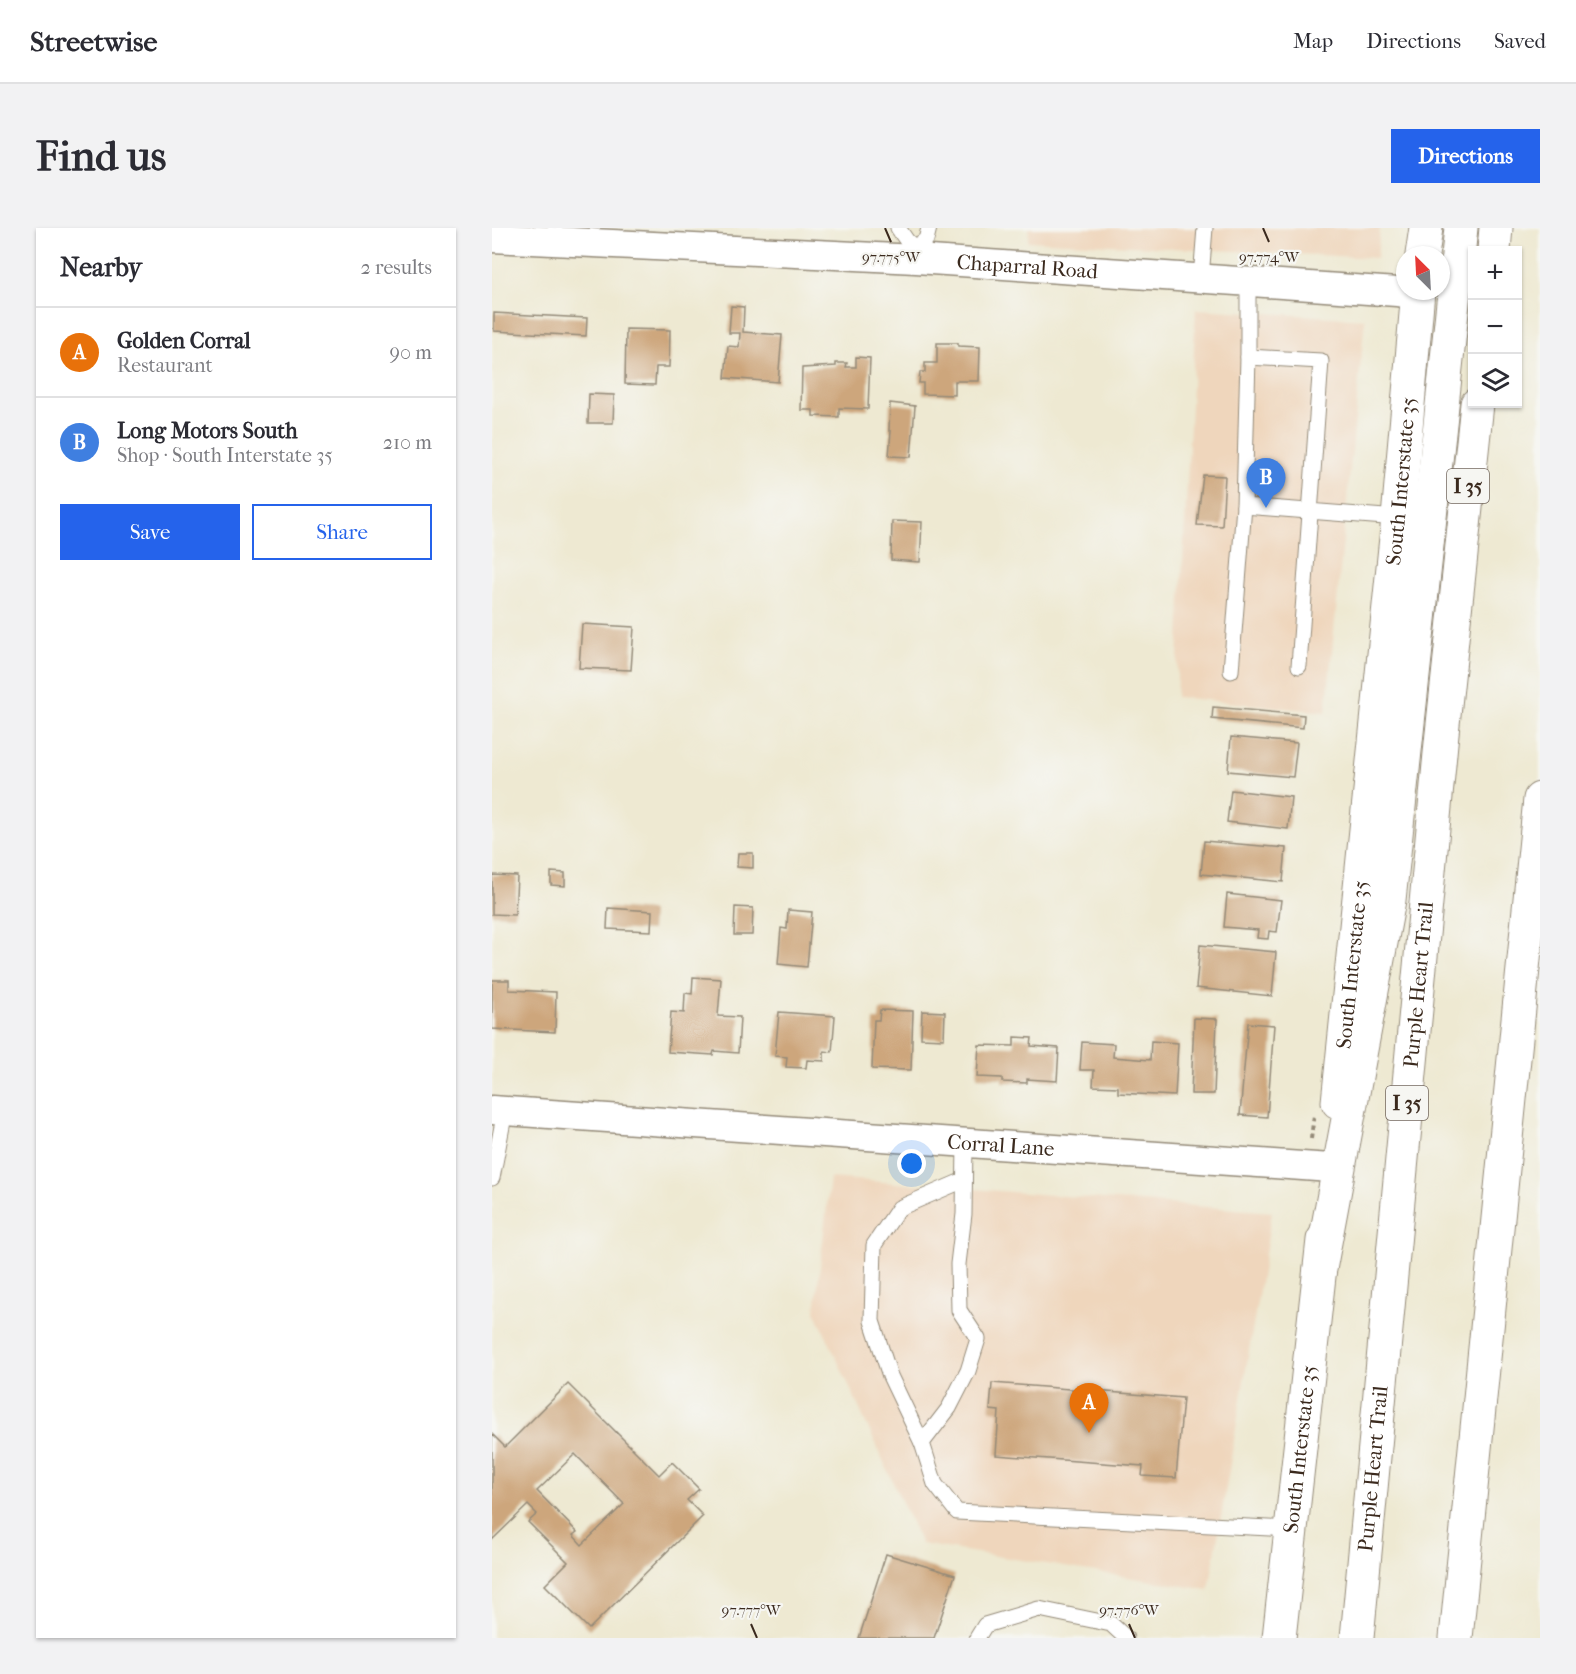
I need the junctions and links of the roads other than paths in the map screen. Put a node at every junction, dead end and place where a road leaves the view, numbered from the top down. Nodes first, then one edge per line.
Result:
1 (898, 228) edge
2 (929, 228) edge
3 (1205, 228) edge
4 (1426, 228) edge
5 (1461, 228) edge
6 (1496, 228) edge
7 (492, 238) edge
8 (1423, 246) edge
9 (1494, 246) edge
10 (915, 253) junction
11 (1201, 278) junction
12 (1248, 282) junction
13 (1396, 292) edge
14 (1417, 300) edge
15 (1248, 357) junction
16 (1477, 408) edge
17 (1244, 506) junction
18 (1309, 511) junction
19 (1398, 518) junction
20 (1299, 666) dead end
21 (1231, 671) dead end
22 (1540, 799) edge
23 (499, 1110) edge
24 (965, 1143) junction
25 (1331, 1168) junction
26 (492, 1178) edge
27 (964, 1180) junction
28 (1320, 1269) junction
29 (922, 1443) junction
30 (1291, 1529) junction
31 (977, 1638) edge
32 (1126, 1638) edge
33 (1279, 1638) edge
34 (1357, 1638) edge
35 (1456, 1638) edge

1 - 10 lane
2 - 10 lane
3 - 11 lane
4 - 8 main road
5 - 28 main road
6 - 9 main road
7 - 10 street, Chaparral Road
10 - 11 street, Chaparral Road
11 - 12 street, Chaparral Road
12 - 13 street, Chaparral Road
12 - 15 lane
14 - 19 main road, South Interstate 35
15 - 17 lane
15 - 18 lane
16 - 34 main road, Purple Heart Trail / I 35
17 - 18 lane
17 - 21 lane
18 - 19 lane
18 - 20 lane
19 - 25 main road, South Interstate 35
22 - 35 main road
23 - 24 street, Corral Lane
23 - 26 lane
24 - 25 street, Corral Lane
24 - 27 lane
25 - 28 main road, South Interstate 35
27 - 29 lane
27 - 29 lane
28 - 30 main road, South Interstate 35
29 - 30 lane
30 - 33 main road, South Interstate 35
31 - 32 lane

